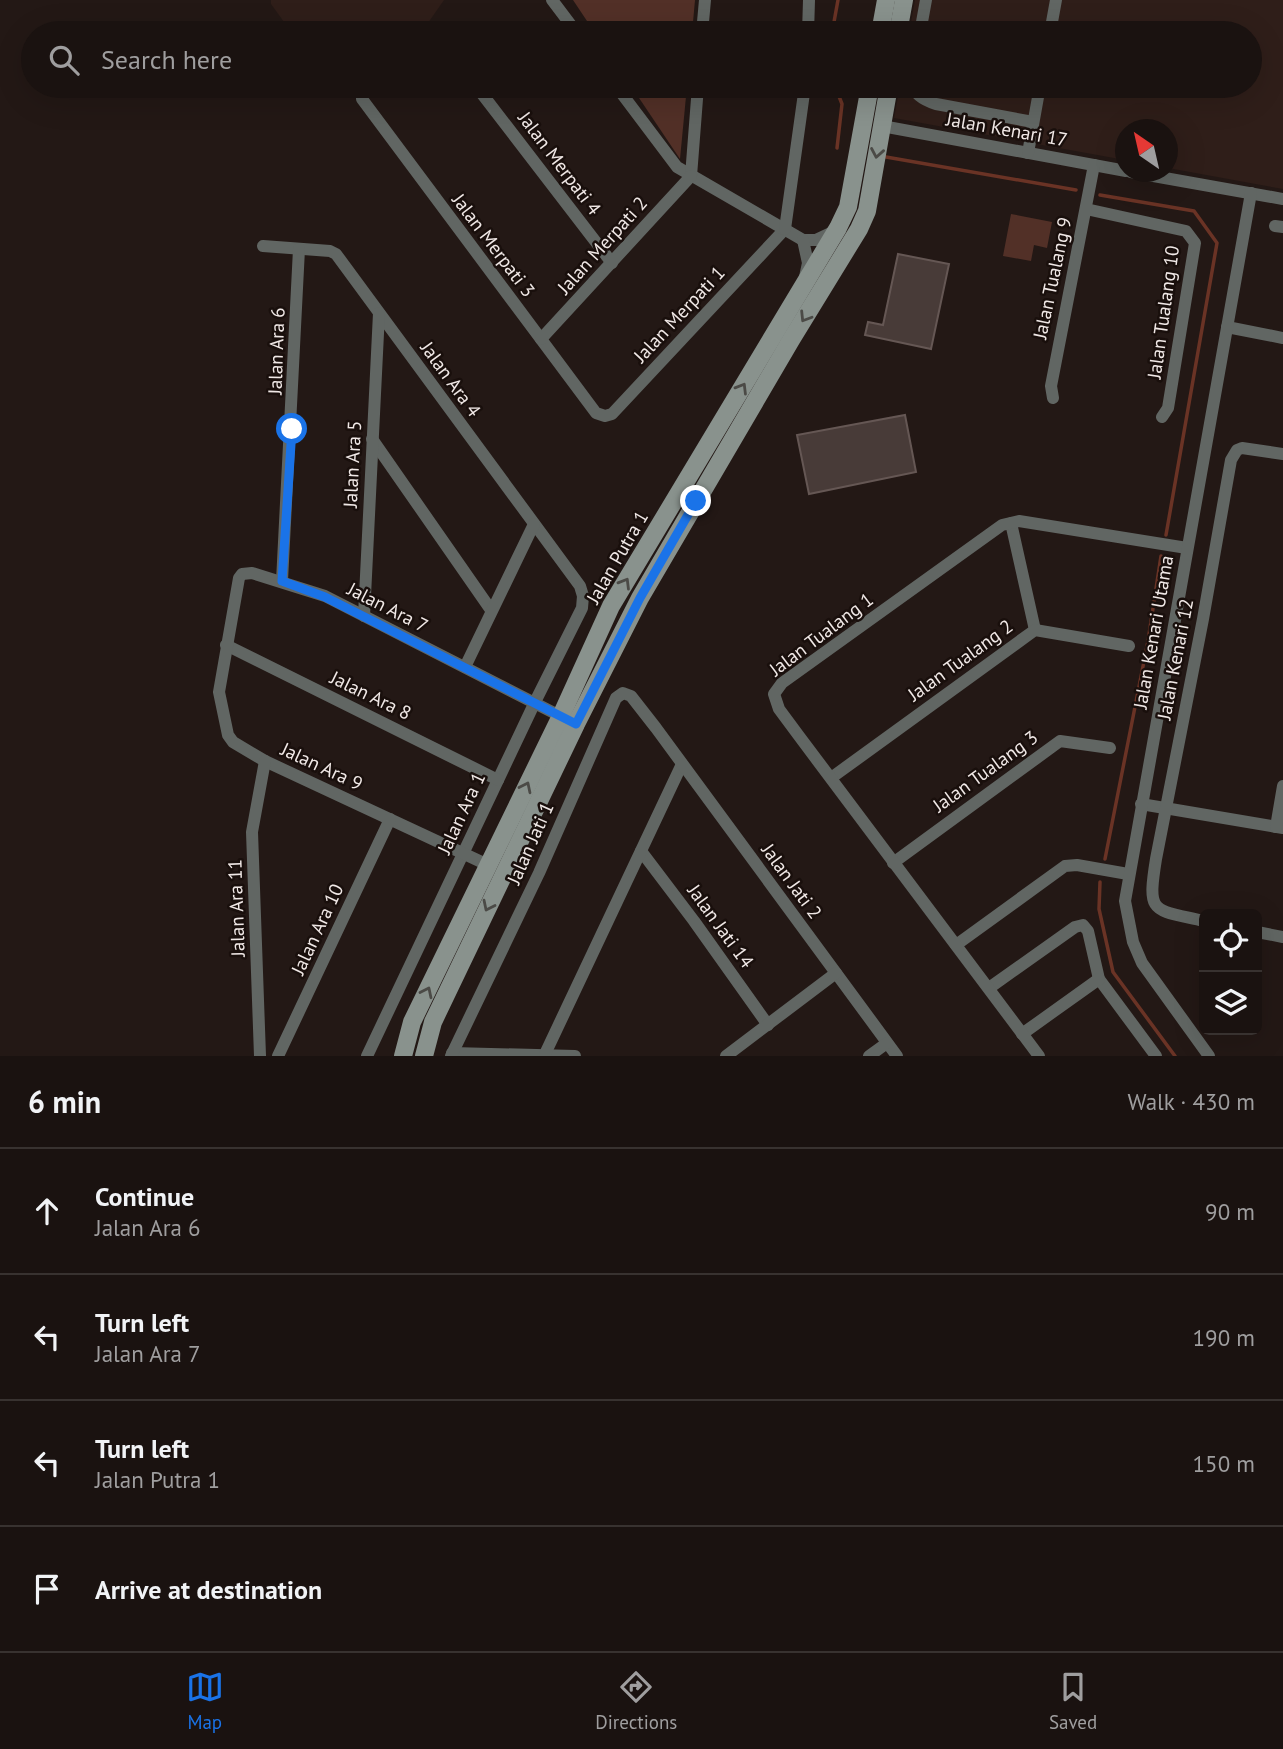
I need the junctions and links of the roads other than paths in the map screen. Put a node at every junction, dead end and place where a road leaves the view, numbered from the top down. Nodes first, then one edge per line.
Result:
1 (552, 0) edge
2 (705, 0) edge
3 (809, 0) edge
4 (886, 0) edge
5 (904, 0) edge
6 (926, 0) edge
7 (1056, 0) edge
8 (568, 21) edge
9 (703, 21) edge
10 (808, 21) edge
11 (882, 21) edge
12 (900, 21) edge
13 (922, 21) edge
14 (1052, 21) edge
15 (362, 98) edge
16 (485, 98) edge
17 (625, 98) edge
18 (697, 98) edge
19 (803, 98) edge
20 (868, 98) edge
21 (887, 98) edge
22 (923, 98) edge
23 (1038, 98) edge
24 (1033, 122) junction
25 (882, 126) junction
26 (1028, 153) junction
27 (1094, 165) junction
28 (1115, 168) edge
29 (691, 176) junction
30 (1178, 180) edge
31 (1251, 193) junction
32 (1283, 199) edge
33 (1086, 209) junction
34 (785, 229) junction
35 (838, 229) junction
36 (803, 240) junction
37 (263, 246) dead end
38 (299, 249) junction
39 (612, 263) junction
40 (804, 285) junction
41 (379, 313) junction
42 (1227, 327) junction
43 (1283, 338) edge
44 (541, 339) junction
45 (1054, 398) dead end
46 (596, 413) joint
47 (1161, 417) dead end
48 (372, 439) junction
49 (1283, 454) edge
50 (1011, 523) junction
51 (534, 524) junction
52 (1187, 548) junction
53 (282, 581) junction
54 (579, 586) joint
55 (491, 610) junction
56 (365, 616) junction
57 (1035, 630) junction
58 (226, 645) junction
59 (1129, 646) dead end
60 (465, 667) junction
61 (535, 702) junction
62 (568, 720) junction
63 (656, 728) joint
64 (1110, 748) dead end
65 (265, 761) junction
66 (682, 764) junction
67 (831, 778) junction
68 (498, 780) junction
69 (1283, 786) edge
70 (1141, 804) junction
71 (1166, 808) junction
72 (390, 819) junction
73 (1279, 827) edge
74 (641, 851) junction
75 (463, 853) junction
76 (893, 863) junction
77 (488, 865) junction
78 (1128, 874) junction
79 (1199, 919) edge
80 (1262, 933) edge
81 (1283, 937) edge
82 (956, 945) junction
83 (836, 973) junction
84 (1099, 979) junction
85 (989, 988) junction
86 (768, 1025) junction
87 (1023, 1034) junction
88 (887, 1043) junction
89 (545, 1054) edge
90 (451, 1055) edge
91 (260, 1056) edge
92 (278, 1056) edge
93 (368, 1056) edge
94 (403, 1056) edge
95 (424, 1056) edge
96 (575, 1056) edge
97 (726, 1056) edge
98 (869, 1056) edge
99 (897, 1056) edge
100 (1039, 1056) edge
101 (1156, 1056) edge
102 (1209, 1056) edge

1 - 8 street
2 - 9 street
3 - 10 street
4 - 11 main road
5 - 12 main road
6 - 13 street
7 - 14 street
15 - 44 street, Jalan Merpati 3
16 - 39 street, Jalan Merpati 4
17 - 29 street
18 - 29 street
19 - 34 street
20 - 35 main road, Jalan Putra 1
21 - 25 main road, Jalan Putra 1
22 - 24 street
23 - 24 street
24 - 26 street
25 - 26 street, Jalan Kenari 17
25 -> 62 main road, Jalan Putra 1
26 - 27 street, Jalan Kenari 17
27 - 28 street, Jalan Kenari 17
27 - 33 street, Jalan Tualang 9
29 - 34 street
29 - 39 street, Jalan Merpati 2
30 - 31 street
31 - 32 street
31 - 42 street, Jalan Kenari Utama
33 - 45 street, Jalan Tualang 9
33 - 47 street, Jalan Tualang 10
34 - 36 street
34 - 46 street, Jalan Merpati 1
35 - 36 street
35 - 40 main road, Jalan Putra 1
36 - 40 street
37 - 38 street, Jalan Ara 4
38 - 41 street, Jalan Ara 4
38 - 53 street, Jalan Ara 6
39 - 44 street, Jalan Merpati 2
62 -> 40 main road, Jalan Putra 1
41 - 48 street, Jalan Ara 5
41 - 51 street, Jalan Ara 4
42 - 43 street
42 - 52 street, Jalan Kenari Utama
44 - 46 street, Jalan Merpati 3
48 - 55 street
48 - 56 street, Jalan Ara 5
49 - 71 street, Jalan Kenari 12
50 - 52 street
50 - 57 street
50 - 67 street, Jalan Tualang 1
51 - 54 street, Jalan Ara 4
51 - 55 street
52 - 70 street, Jalan Kenari Utama
53 - 56 street, Jalan Ara 7
53 - 58 street, Jalan Ara 7
54 - 61 street, Jalan Ara 1
55 - 60 street
56 - 60 street, Jalan Ara 7
57 - 59 street, Jalan Tualang 2
57 - 67 street, Jalan Tualang 2
58 - 65 street, Jalan Ara 9
58 - 68 street, Jalan Ara 8
60 - 61 street, Jalan Ara 7
61 - 62 street, Jalan Ara 7
61 - 68 street, Jalan Ara 1
77 -> 62 main road, Jalan Putra 1
62 -> 95 main road, Jalan Putra 1
63 - 66 street, Jalan Jati 2
63 - 90 street, Jalan Jati 1
64 - 76 street, Jalan Tualang 3
65 - 72 street, Jalan Ara 9
65 - 91 street, Jalan Ara 11
66 - 74 street
66 - 83 street, Jalan Jati 2
67 - 76 street, Jalan Tualang 1
68 - 75 street, Jalan Ara 1
69 - 73 street
70 - 71 street
70 - 78 street, Jalan Kenari Utama
71 - 73 street
71 - 79 street, Jalan Kenari 12
72 - 75 street, Jalan Ara 9
72 - 92 street, Jalan Ara 10
74 - 86 street, Jalan Jati 14
74 - 89 street
75 - 77 street, Jalan Ara 9
75 - 93 street, Jalan Ara 1
76 - 82 street, Jalan Tualang 1
94 -> 77 main road, Jalan Putra 1
78 - 82 street
78 - 102 street, Jalan Kenari Utama
80 - 81 street
82 - 85 street, Jalan Tualang 1
83 - 86 street
83 - 88 street, Jalan Jati 2
84 - 85 street
84 - 87 street
84 - 101 street
85 - 87 street, Jalan Tualang 1
86 - 97 street
87 - 100 street, Jalan Tualang 1
88 - 98 street
88 - 99 street, Jalan Jati 2
89 - 90 street
89 - 96 street

